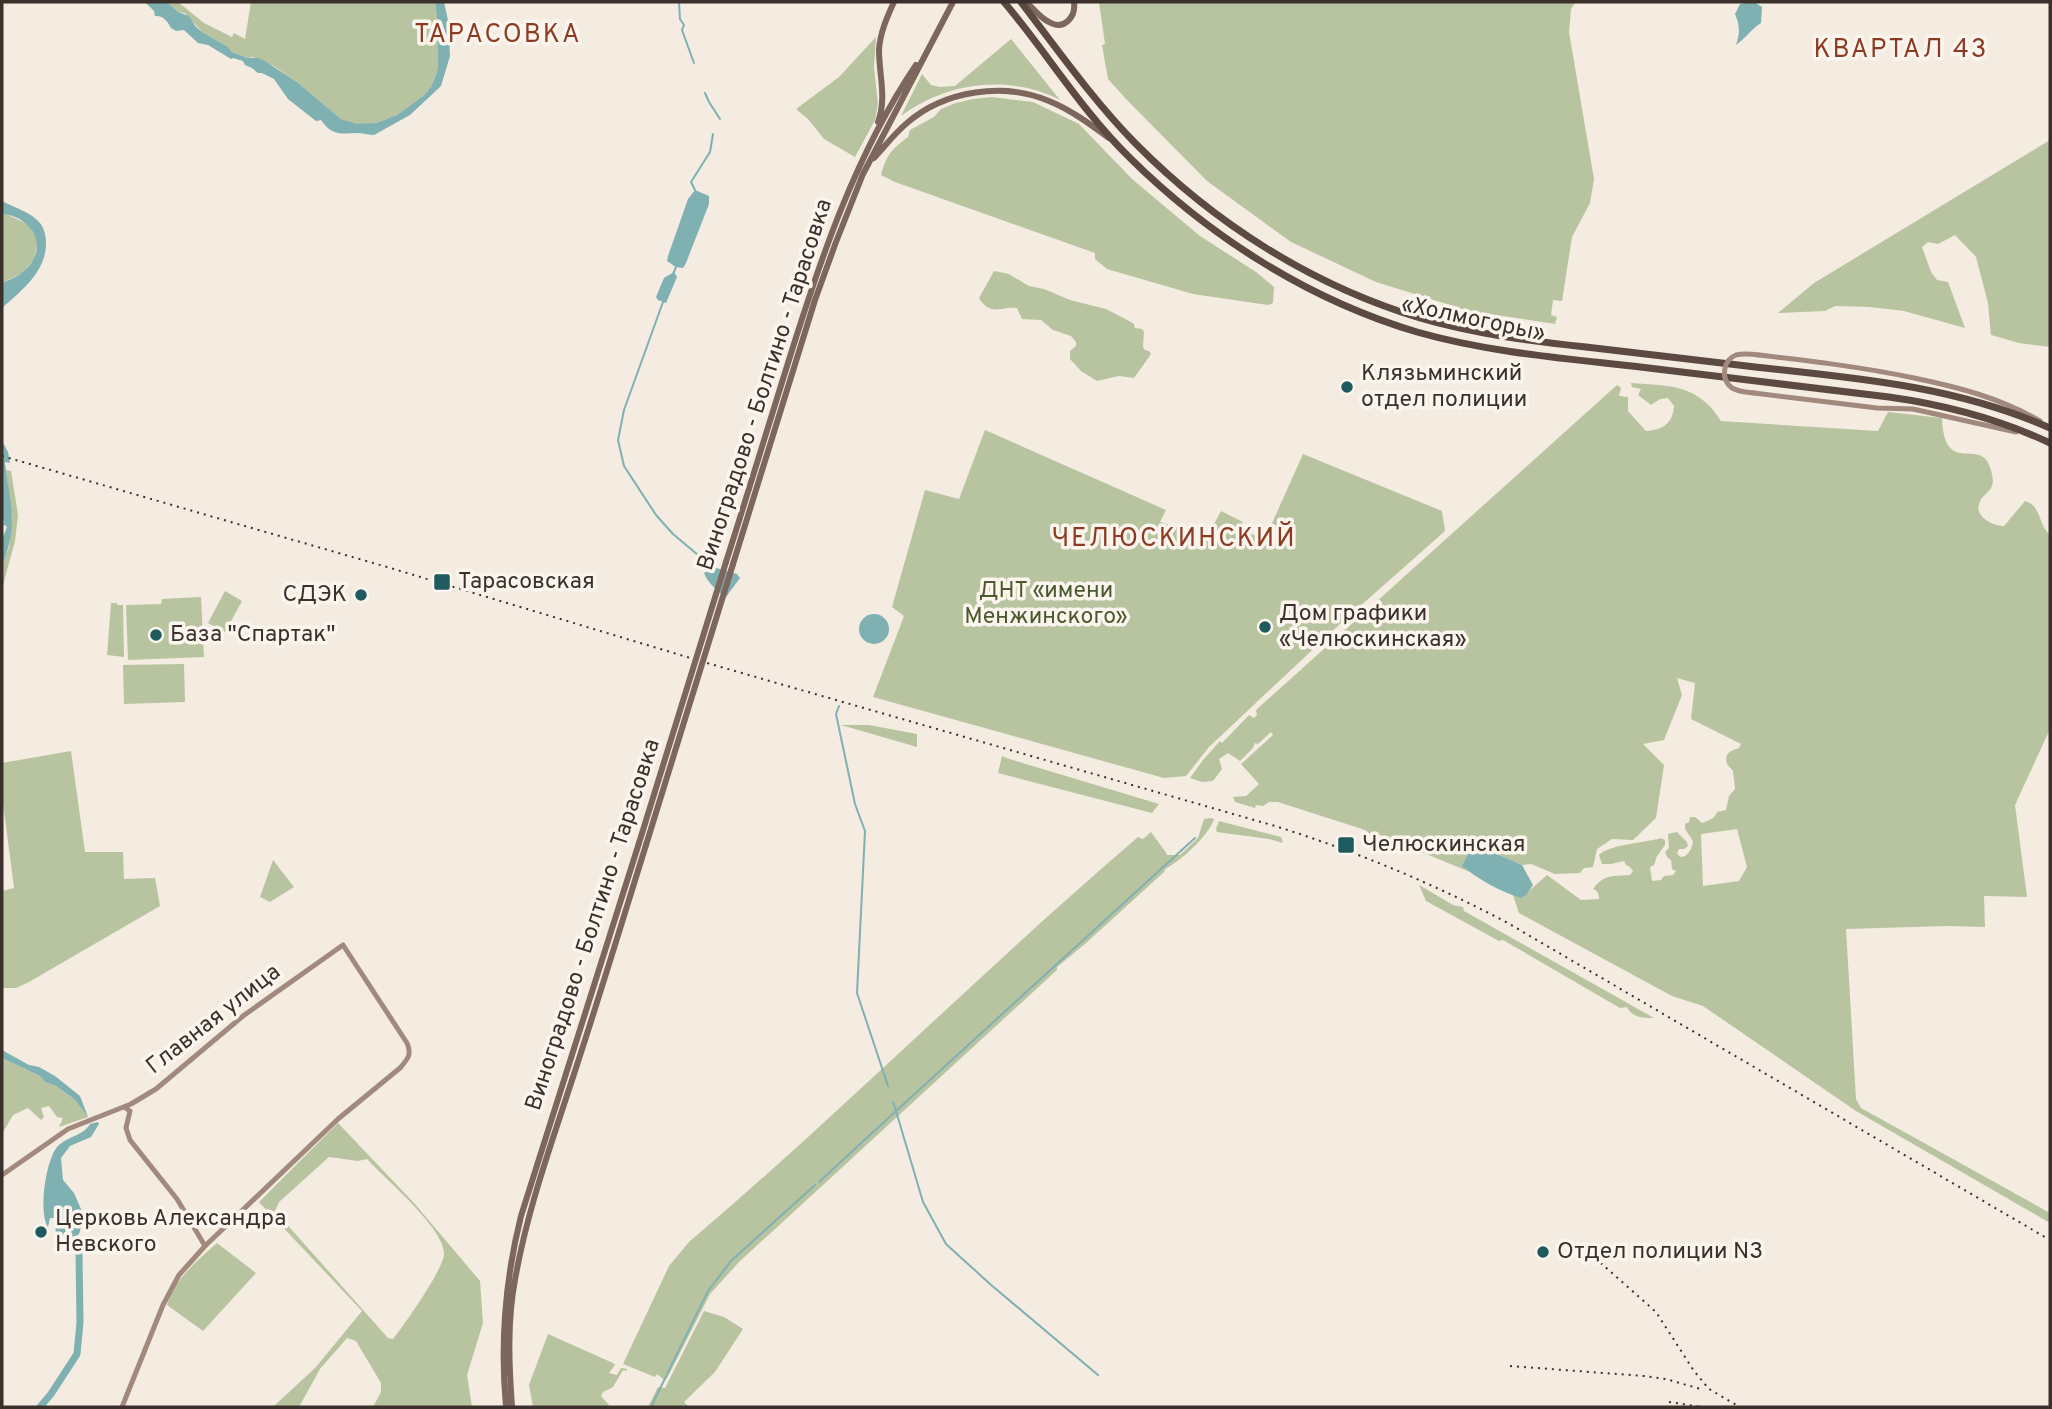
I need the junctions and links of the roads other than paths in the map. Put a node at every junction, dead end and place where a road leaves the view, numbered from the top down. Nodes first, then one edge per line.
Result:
1 (894, 2) edge
2 (953, 2) edge
3 (1004, 2) edge
4 (1024, 2) edge
5 (1074, 2) edge
6 (931, 43) junction
7 (872, 141) junction
8 (1114, 142) junction
9 (863, 174) junction
10 (2050, 428) edge
11 (2036, 436) junction
12 (2050, 443) edge
13 (729, 563) junction
14 (643, 844) junction
15 (124, 1108) junction
16 (2, 1175) edge
17 (205, 1246) junction
18 (507, 1319) junction
19 (122, 1407) edge
20 (506, 1407) edge
21 (512, 1407) edge

1 - 7 main road
2 - 6 main road
3 - 8 highway, «Холмогоры»
4 - 5 main road
4 - 10 highway, «Холмогоры»
6 - 7 main road, Виноградово - Болтино - Тарасовка
6 - 9 main road, Виноградово - Болтино - Тарасовка
7 - 13 main road, Виноградово - Болтино - Тарасовка
8 - 9 main road
8 - 11 highway, «Холмогоры»
9 - 13 main road, Виноградово - Болтино - Тарасовка
10 - 11 main road, bridge
11 - 12 highway, «Холмогоры»
13 - 14 main road, Виноградово - Болтино - Тарасовка, bridge
14 - 18 main road, Виноградово - Болтино - Тарасовка
14 - 18 main road, Виноградово - Болтино - Тарасовка
15 - 16 main road, Главная улица
15 - 17 main road
15 - 17 main road, Главная улица
17 - 19 main road
18 - 20 main road, Виноградово - Болтино - Тарасовка
18 - 21 main road, Виноградово - Болтино - Тарасовка

